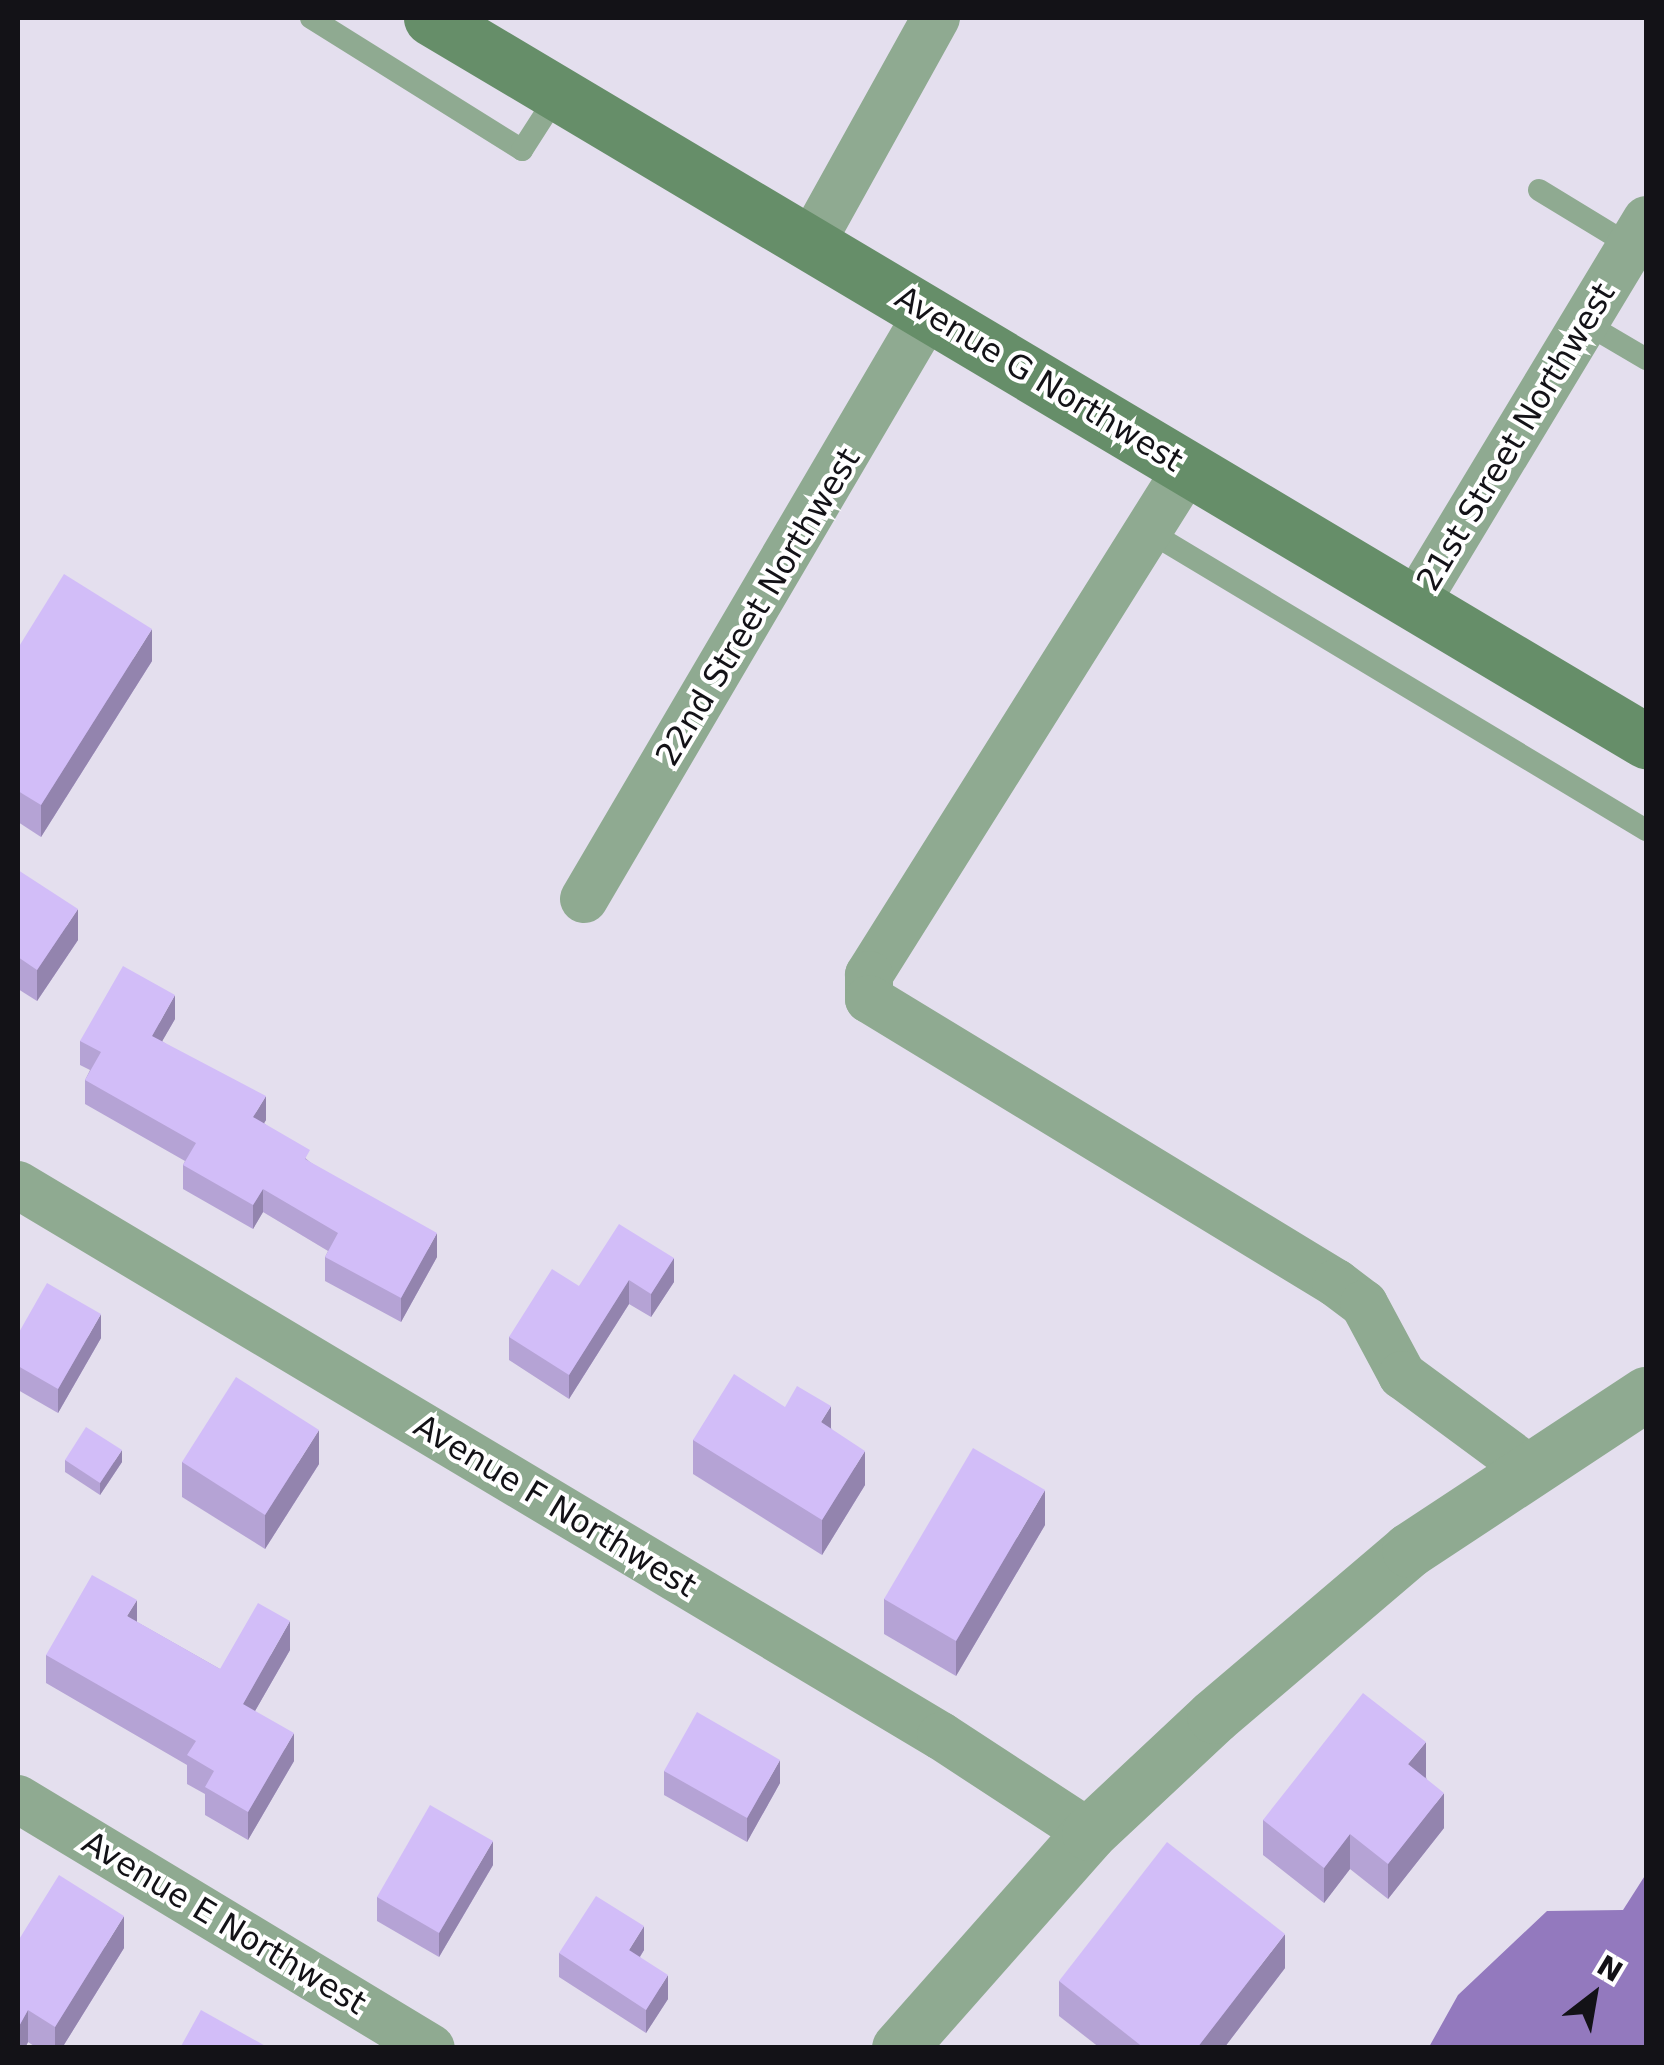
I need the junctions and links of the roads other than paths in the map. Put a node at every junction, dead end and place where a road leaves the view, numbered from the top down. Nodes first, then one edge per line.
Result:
1 (311, 18) edge
2 (431, 18) edge
3 (936, 18) edge
4 (558, 94) junction
5 (1539, 190) dead end
6 (1639, 233) edge
7 (810, 245) junction
8 (928, 313) junction
9 (1585, 322) junction
10 (1646, 359) edge
11 (1188, 467) junction
12 (1148, 531) junction
13 (1416, 602) junction
14 (1646, 740) edge
15 (1646, 830) edge
16 (584, 899) dead end
17 (18, 1185) edge
18 (1646, 1394) edge
19 (1528, 1467) junction
20 (18, 1799) edge
21 (1089, 1833) junction
22 (430, 2048) edge
23 (899, 2048) edge

1 - 4 lane
2 - 4 main road, Avenue G Northwest
3 - 7 street
4 - 7 main road, Avenue G Northwest
5 - 6 lane
6 - 9 street, 21st Street Northwest
7 - 8 main road, Avenue G Northwest
8 - 11 main road, Avenue G Northwest
8 - 16 street, 22nd Street Northwest
9 - 10 lane
9 - 13 street, 21st Street Northwest
11 - 12 street
11 - 13 main road, Avenue G Northwest
12 - 15 lane
12 - 19 street
13 - 14 main road, Avenue G Northwest
17 - 21 street, Avenue F Northwest
18 - 19 street
19 - 21 street
20 - 22 street, Avenue E Northwest
21 - 23 street

